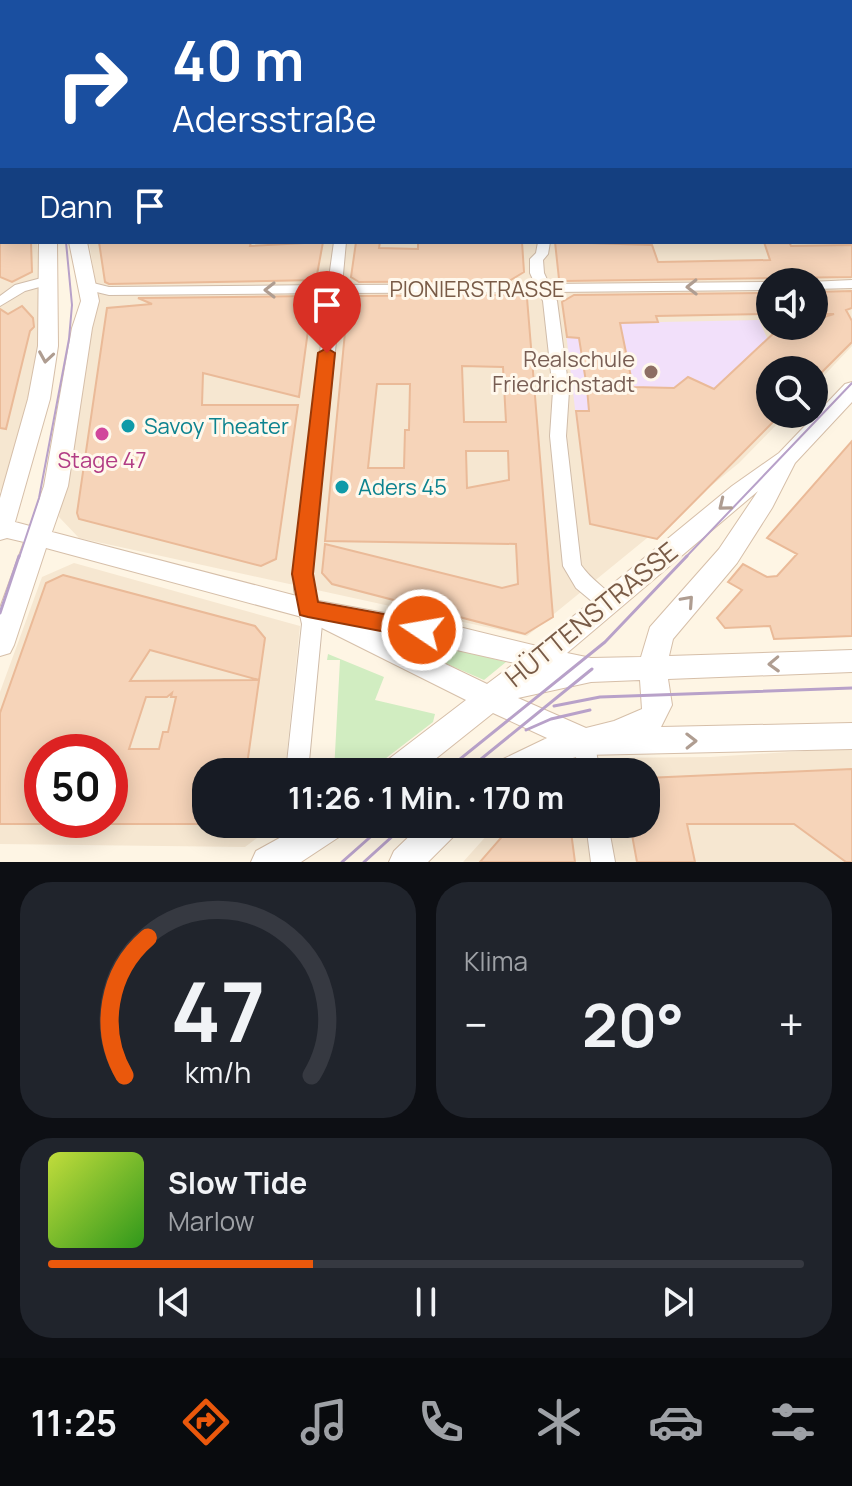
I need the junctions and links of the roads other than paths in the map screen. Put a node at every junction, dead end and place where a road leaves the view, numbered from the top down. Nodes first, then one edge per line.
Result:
1 (48, 244) edge
2 (78, 244) edge
3 (340, 244) edge
4 (544, 244) edge
5 (49, 280) junction
6 (852, 284) edge
7 (828, 285) edge
8 (89, 286) junction
9 (756, 286) edge
10 (544, 288) junction
11 (334, 289) junction
12 (3, 298) edge
13 (852, 389) edge
14 (787, 458) junction
15 (1, 528) edge
16 (41, 537) junction
17 (607, 603) junction
18 (308, 609) junction
19 (0, 645) edge
20 (538, 659) junction
21 (852, 661) edge
22 (652, 668) junction
23 (591, 670) junction
24 (492, 695) junction
25 (852, 736) edge
26 (585, 742) junction
27 (298, 758) edge
28 (413, 758) edge
29 (535, 758) edge
30 (587, 758) edge
31 (430, 838) edge
32 (599, 838) edge
33 (405, 862) edge
34 (603, 862) edge

1 - 5 main road
2 - 8 main road
3 - 11 street
4 - 10 street
5 - 12 street
5 -> 15 main road
6 - 7 street
11 -> 8 street, PIONIERSTRASSE
8 - 16 main road
9 -> 10 street, PIONIERSTRASSE
10 - 11 street, PIONIERSTRASSE
10 - 17 street
11 - 18 street
13 - 14 main road, HÜTTENSTRASSE
14 -> 17 main road, HÜTTENSTRASSE
22 -> 14 main road, HÜTTENSTRASSE
15 - 16 main road
16 - 18 main road
16 - 19 main road
17 - 20 main road, HÜTTENSTRASSE
18 - 20 main road
18 - 24 main road
18 - 27 street
20 - 23 main road
20 - 24 main road, HÜTTENSTRASSE
21 -> 22 main road
22 - 23 main road
22 - 26 main road, HÜTTENSTRASSE
23 - 24 main road
24 - 26 main road
24 - 28 main road, HÜTTENSTRASSE
26 -> 25 main road
26 - 29 main road, HÜTTENSTRASSE
26 - 30 street
31 - 33 main road
32 - 34 street

